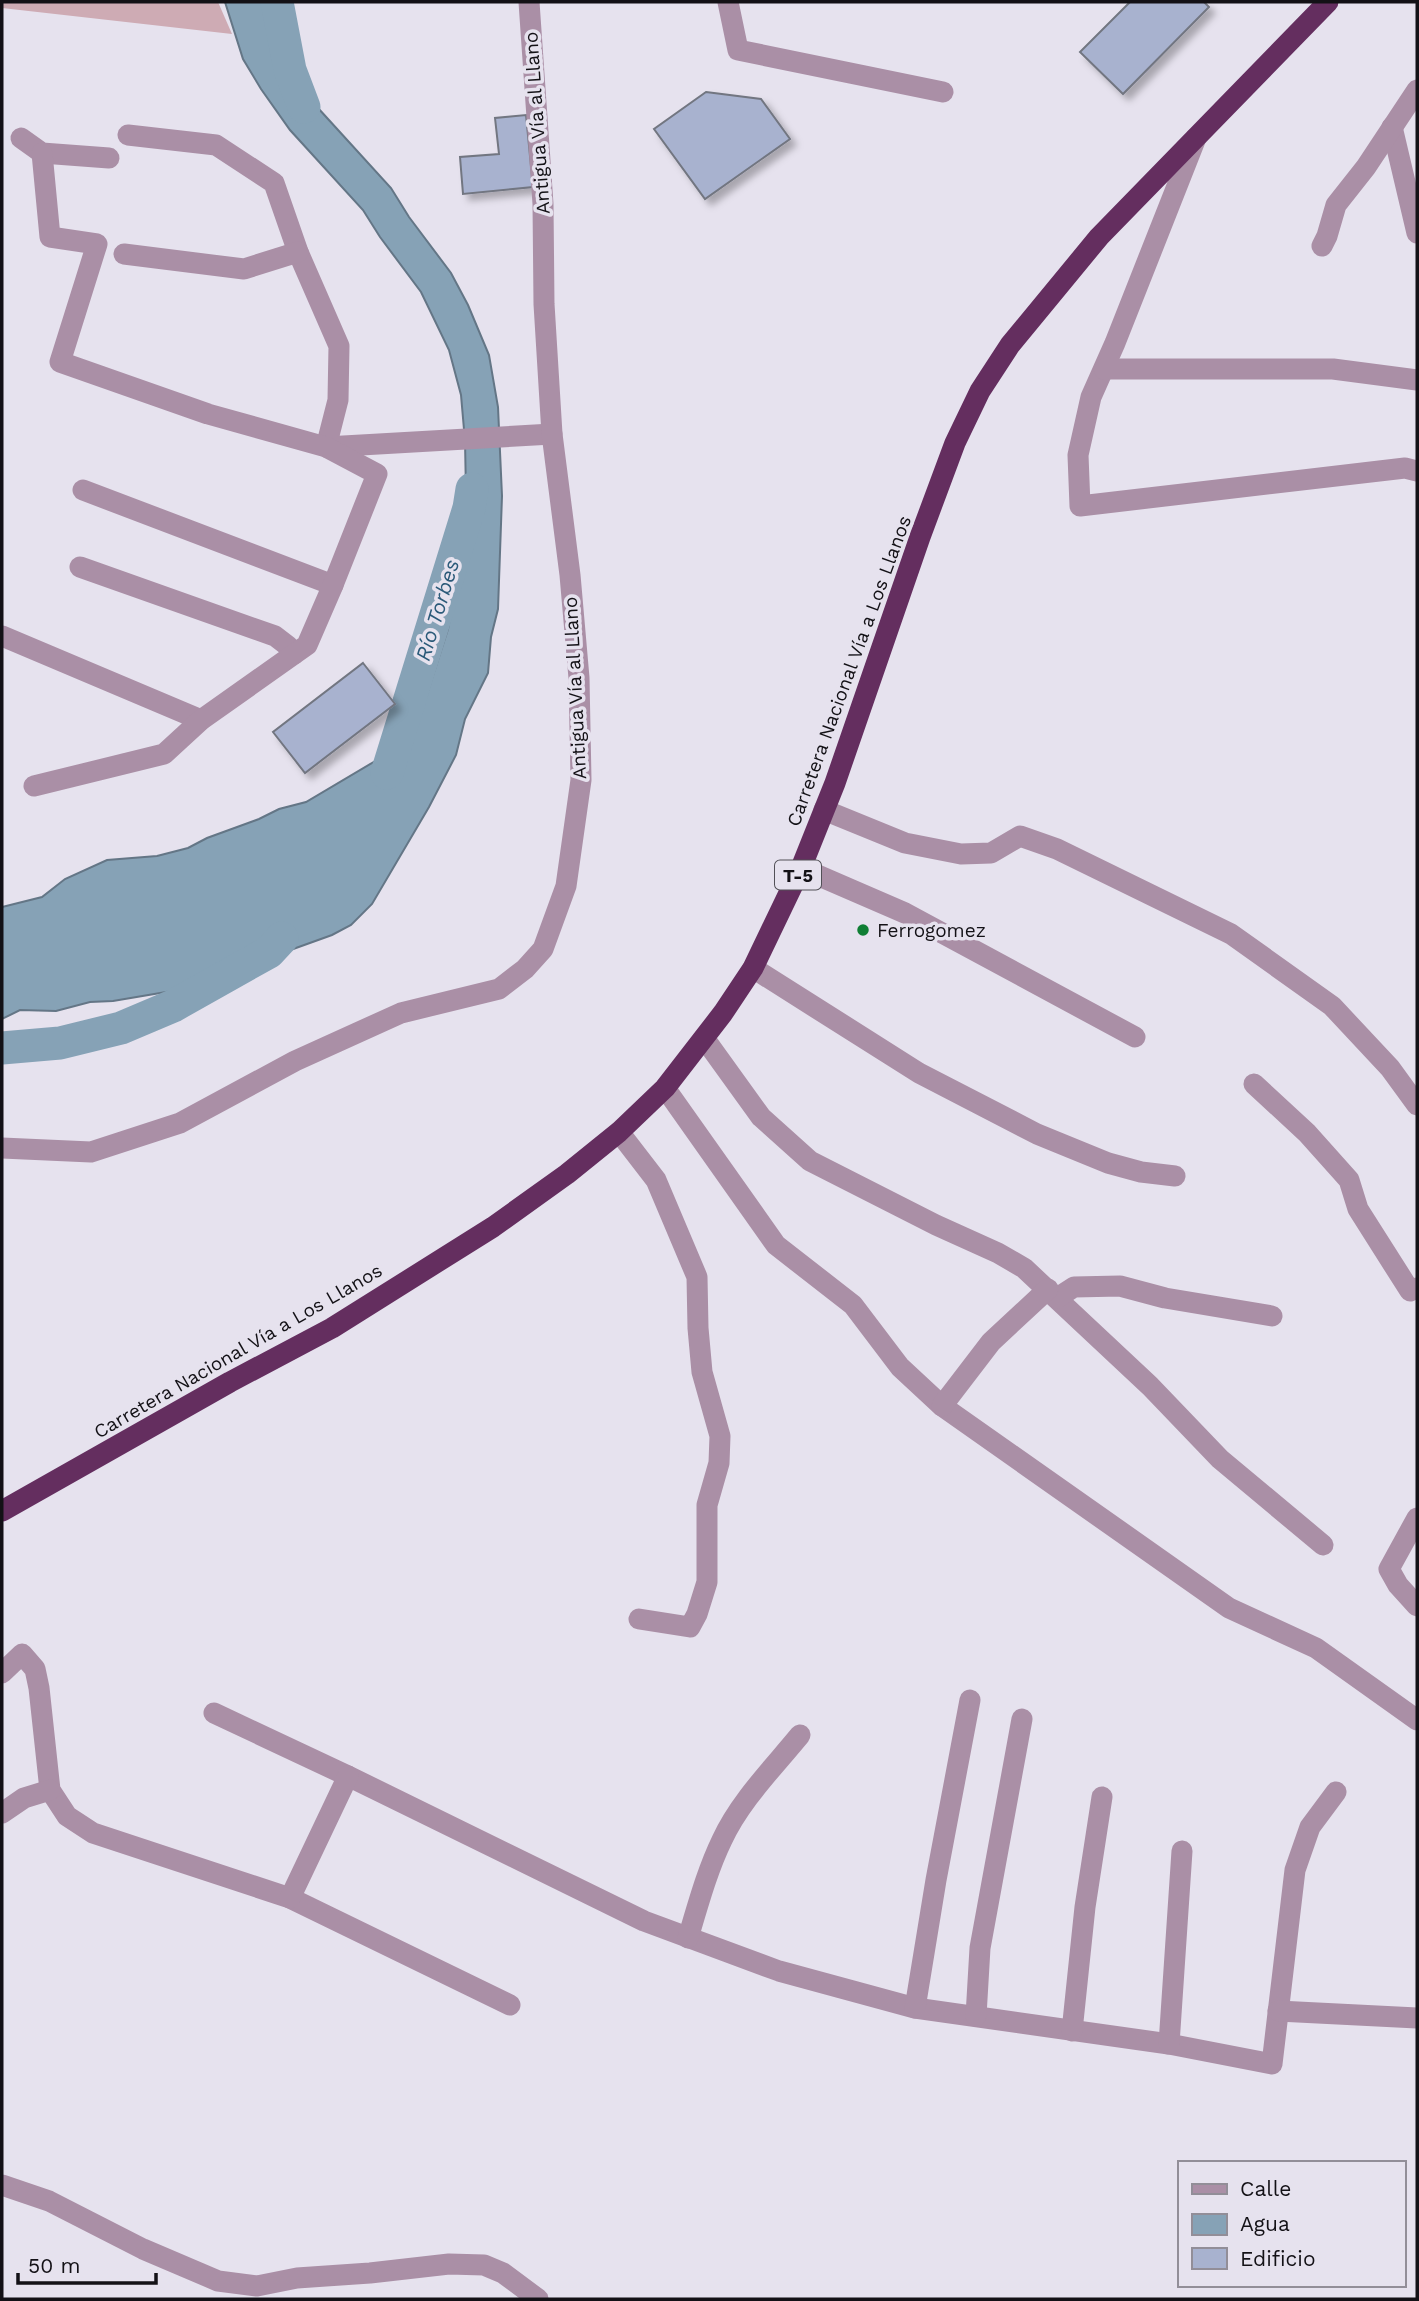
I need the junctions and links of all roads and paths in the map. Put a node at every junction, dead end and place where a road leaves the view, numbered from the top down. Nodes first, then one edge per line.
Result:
1 (529, 2) edge
2 (729, 2) edge
3 (1328, 2) edge
4 (1417, 90) edge
5 (943, 92) dead end
6 (1392, 127) junction
7 (128, 135) dead end
8 (21, 138) dead end
9 (1196, 138) junction
10 (42, 153) junction
11 (109, 158) dead end
12 (1417, 233) edge
13 (1322, 246) dead end
14 (298, 253) junction
15 (124, 254) dead end
16 (1104, 369) junction
17 (1417, 380) edge
18 (552, 434) junction
19 (326, 447) junction
20 (1417, 471) edge
21 (83, 490) dead end
22 (80, 567) dead end
23 (333, 585) junction
24 (2, 636) edge
25 (294, 654) junction
26 (201, 720) junction
27 (34, 786) dead end
28 (824, 810) junction
29 (802, 868) junction
30 (753, 968) junction
31 (1135, 1037) dead end
32 (704, 1038) junction
33 (1254, 1084) dead end
34 (665, 1088) junction
35 (1417, 1105) edge
36 (619, 1132) junction
37 (2, 1148) edge
38 (1175, 1176) dead end
39 (1417, 1288) edge
40 (1052, 1293) junction
41 (1272, 1316) dead end
42 (942, 1406) junction
43 (2, 1511) edge
44 (1417, 1518) edge
45 (1323, 1545) dead end
46 (1417, 1605) edge
47 (639, 1619) dead end
48 (2, 1673) edge
49 (970, 1700) dead end
50 (214, 1713) dead end
51 (1022, 1719) dead end
52 (1417, 1720) edge
53 (800, 1735) dead end
54 (348, 1776) junction
55 (50, 1790) junction
56 (1336, 1792) dead end
57 (1102, 1797) dead end
58 (2, 1813) edge
59 (1182, 1851) dead end
60 (290, 1898) junction
61 (688, 1938) junction
62 (510, 2005) dead end
63 (915, 2008) junction
64 (1279, 2011) junction
65 (976, 2016) junction
66 (1417, 2018) edge
67 (1072, 2031) junction
68 (1169, 2044) junction
69 (2, 2185) edge
70 (538, 2299) edge

1 - 18 street, Antigua Vía al Llano
2 - 5 street
3 - 9 highway, Carretera Nacional Vía a Los Llanos / T-5
4 - 6 street
6 - 12 street
6 - 13 street
7 - 14 street
8 - 10 street
9 - 16 street
9 - 28 highway, Carretera Nacional Vía a Los Llanos / T-5
10 - 11 street
10 - 19 street
14 - 15 street
14 - 19 street
16 - 17 street
16 - 20 street
18 - 19 street
18 - 37 street, Antigua Vía al Llano
19 - 23 street
21 - 23 street
22 - 25 street
23 - 25 street
24 - 26 street
25 - 26 street
26 - 27 street
28 - 29 highway, Carretera Nacional Vía a Los Llanos / T-5
28 - 35 street
29 - 30 highway, Carretera Nacional Vía a Los Llanos / T-5
29 - 31 street
30 - 32 highway, Carretera Nacional Vía a Los Llanos / T-5
30 - 38 street
32 - 34 highway, Carretera Nacional Vía a Los Llanos / T-5
32 - 40 street
33 - 39 street
34 - 36 highway, Carretera Nacional Vía a Los Llanos / T-5
34 - 42 street
36 - 43 highway, Carretera Nacional Vía a Los Llanos / T-5
36 - 47 street
40 - 41 street
40 - 42 street
40 - 45 street
42 - 52 street
44 - 46 street
48 - 55 street
49 - 63 street
50 - 54 street
51 - 65 street
53 - 61 street
54 - 60 street
54 - 61 street
55 - 58 street
55 - 60 street
56 - 64 street
57 - 67 street
59 - 68 street
60 - 62 street
61 - 63 street
63 - 65 street
64 - 66 street
64 - 68 street
65 - 67 street
67 - 68 street
69 - 70 street

